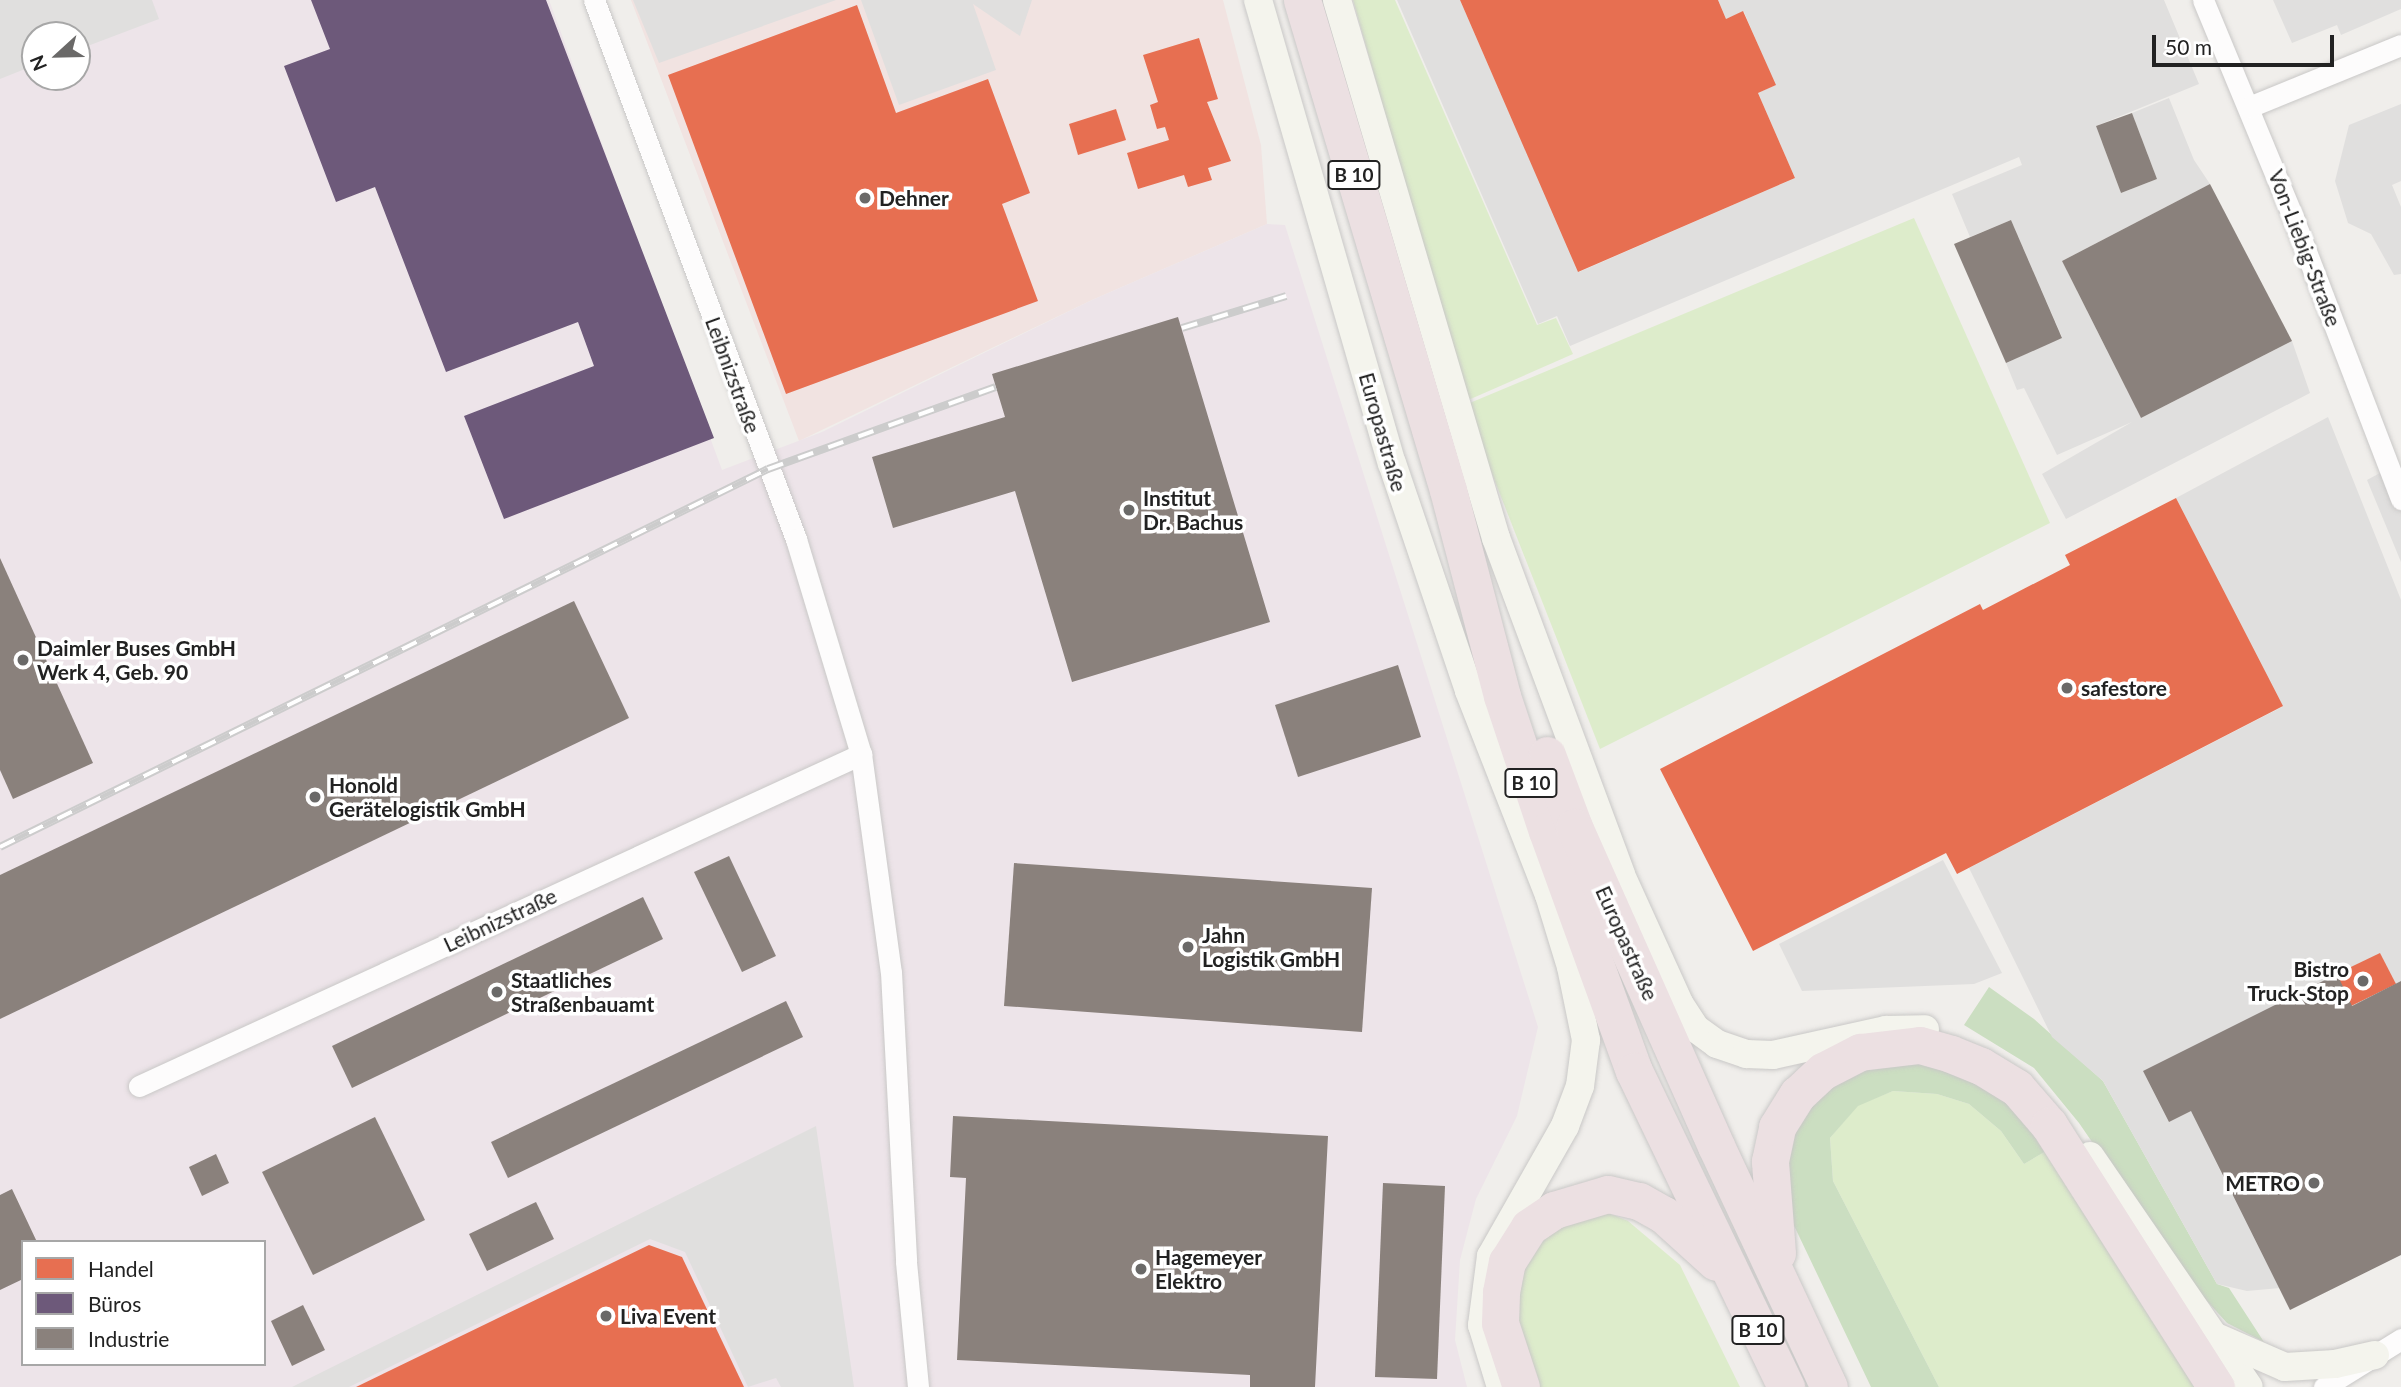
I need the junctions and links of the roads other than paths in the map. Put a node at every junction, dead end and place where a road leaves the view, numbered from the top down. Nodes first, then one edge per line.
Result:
1 (594, 0) edge
2 (1258, 0) edge
3 (1302, 0) edge
4 (1337, 0) edge
5 (2203, 0) edge
6 (2401, 45) edge
7 (2249, 107) junction
8 (1448, 490) junction
9 (2401, 499) edge
10 (861, 754) junction
11 (1621, 875) junction
12 (1549, 895) junction
13 (1634, 1071) junction
14 (139, 1086) dead end
15 (1690, 1086) junction
16 (1730, 1274) junction
17 (1782, 1289) junction
18 (2209, 1334) junction
19 (2401, 1339) edge
20 (2375, 1355) junction
21 (918, 1387) edge
22 (1501, 1387) edge
23 (1521, 1387) edge
24 (1786, 1387) edge
25 (1829, 1387) edge
26 (2216, 1387) edge
27 (2249, 1387) edge
28 (2324, 1387) edge

1 - 10 street, Leibnizstraße
2 - 12 street, Europastraße / B 10
3 - 8 highway, Europastraße / B 10
4 - 11 street, Europastraße
5 - 7 street, Von-Liebig-Straße
6 - 7 street
7 - 9 street, Von-Liebig-Straße
8 - 13 highway, Europastraße / B 10
8 - 15 highway, Europastraße / B 10
10 - 14 street, Leibnizstraße
10 - 21 street, Leibnizstraße
11 - 15 highway
11 - 18 street, Europastraße
12 - 13 highway, B 10
12 - 22 street, Europastraße
13 - 16 highway, Europastraße / B 10
15 - 17 highway, Europastraße / B 10
16 - 23 highway
16 - 24 highway, Europastraße / B 10
17 - 25 highway, Europastraße / B 10
17 - 26 highway
18 - 20 street
18 - 27 street, Europastraße
19 - 20 street
20 - 28 street

